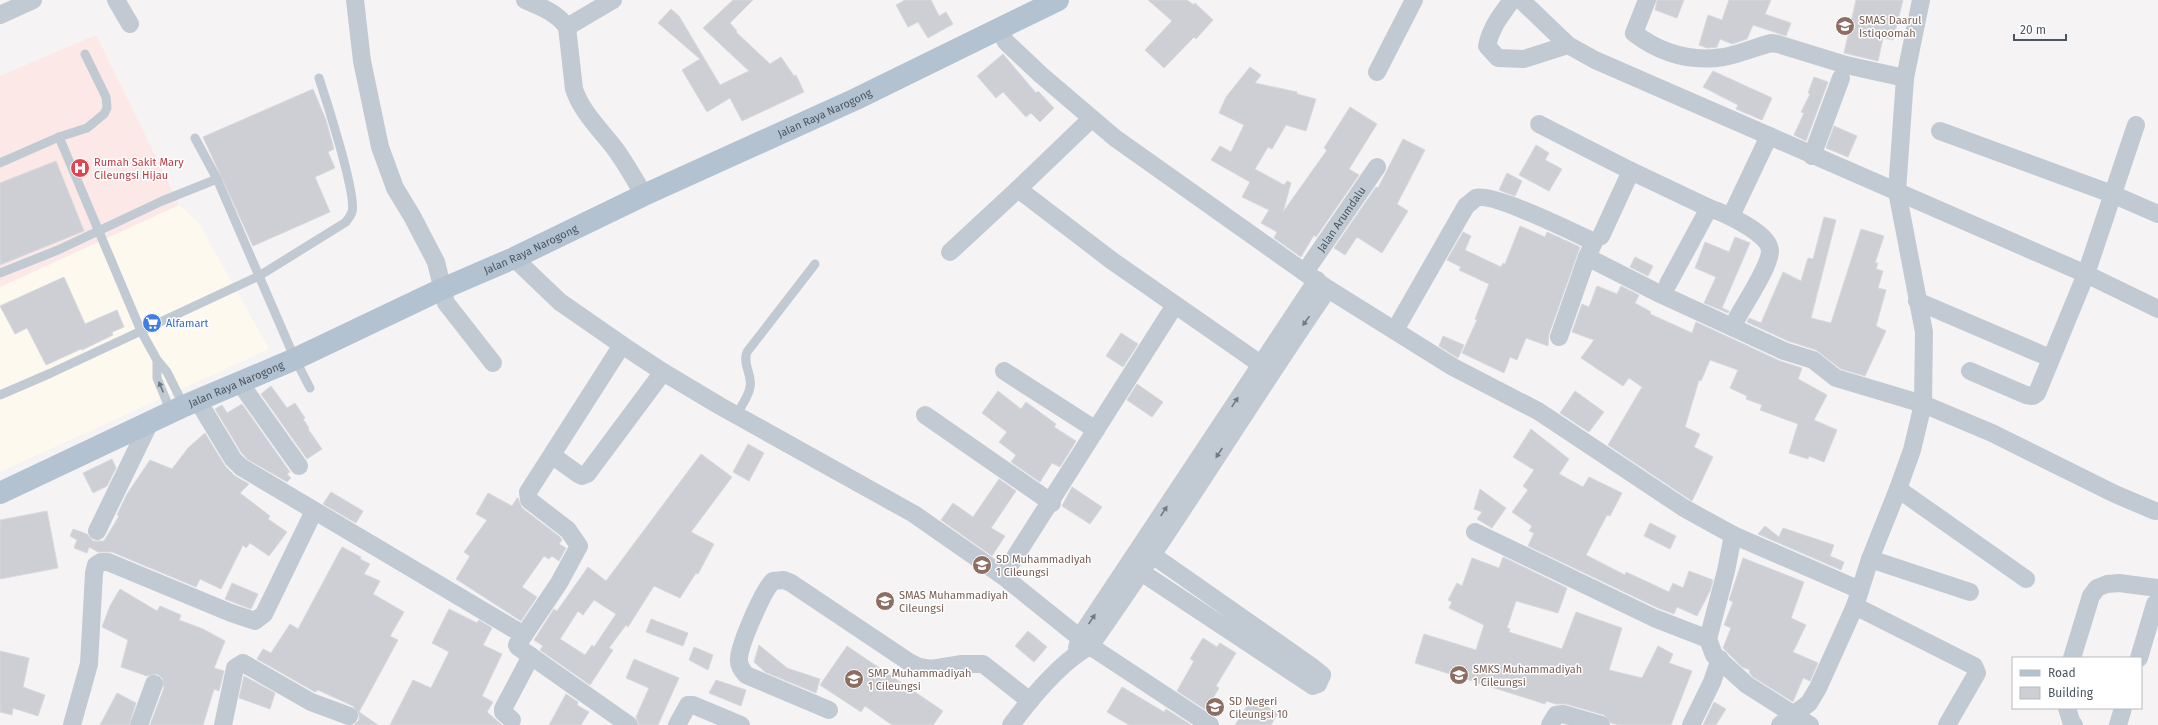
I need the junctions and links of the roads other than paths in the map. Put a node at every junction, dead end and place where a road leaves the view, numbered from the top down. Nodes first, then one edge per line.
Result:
1 (33, 0) edge
2 (116, 0) edge
3 (355, 0) edge
4 (525, 0) edge
5 (613, 0) edge
6 (1058, 0) edge
7 (1414, 0) edge
8 (1512, 0) edge
9 (1521, 0) edge
10 (1647, 0) edge
11 (1920, 0) edge
12 (1539, 6) edge
13 (1, 11) edge
14 (130, 24) dead end
15 (567, 27) junction
16 (999, 28) junction
17 (1568, 45) junction
18 (85, 54) dead end
19 (1378, 72) dead end
20 (319, 78) dead end
21 (1841, 78) dead end
22 (1905, 78) junction
23 (1091, 119) junction
24 (1539, 124) dead end
25 (2136, 125) dead end
26 (1940, 131) dead end
27 (1769, 136) junction
28 (59, 137) junction
29 (195, 138) dead end
30 (1812, 156) junction
31 (0, 163) edge
32 (1377, 167) dead end
33 (1631, 171) junction
34 (217, 179) junction
35 (1018, 189) junction
36 (1897, 191) junction
37 (2112, 194) junction
38 (644, 195) junction
39 (1709, 208) junction
40 (2158, 214) edge
41 (1731, 216) junction
42 (97, 231) junction
43 (1601, 236) dead end
44 (950, 252) dead end
45 (1587, 257) junction
46 (514, 258) junction
47 (815, 264) dead end
48 (0, 274) edge
49 (2086, 274) junction
50 (259, 276) junction
51 (1317, 280) junction
52 (1668, 284) dead end
53 (442, 290) junction
54 (1917, 301) junction
55 (1175, 305) junction
56 (2158, 310) edge
57 (1737, 318) dead end
58 (1395, 330) junction
59 (141, 331) junction
60 (1559, 337) dead end
61 (622, 345) junction
62 (2050, 358) junction
63 (295, 359) junction
64 (157, 360) junction
65 (493, 363) dead end
66 (1266, 367) junction
67 (1970, 370) dead end
68 (1004, 371) dead end
69 (663, 372) junction
70 (240, 383) junction
71 (310, 388) dead end
72 (0, 395) edge
73 (1923, 404) junction
74 (185, 406) junction
75 (737, 414) junction
76 (925, 415) dead end
77 (150, 422) junction
78 (1096, 430) junction
79 (553, 456) junction
80 (299, 466) dead end
81 (1898, 489) junction
82 (0, 493) edge
83 (1052, 503) junction
84 (314, 511) junction
85 (2155, 511) dead end
86 (97, 531) dead end
87 (1475, 532) dead end
88 (1733, 535) junction
89 (1148, 551) junction
90 (1870, 559) junction
91 (1136, 569) junction
92 (1003, 576) junction
93 (2026, 579) dead end
94 (1970, 592) dead end
95 (2157, 596) edge
96 (1857, 598) junction
97 (524, 635) junction
98 (1708, 639) junction
99 (1082, 646) junction
100 (531, 656) junction
101 (2072, 657) edge
102 (2139, 657) edge
103 (1720, 659) junction
104 (154, 684) dead end
105 (1030, 701) junction
106 (2067, 709) edge
107 (2123, 709) edge
108 (829, 710) dead end
109 (1795, 714) junction
110 (349, 716) dead end
111 (512, 720) dead end
112 (72, 725) edge
113 (139, 725) edge
114 (222, 725) edge
115 (629, 725) edge
116 (677, 725) edge
117 (741, 725) edge
118 (1011, 725) edge
119 (1210, 725) edge
120 (1550, 725) edge
121 (1601, 725) edge
122 (1691, 725) edge
123 (1780, 725) edge
124 (1810, 725) edge
125 (1947, 725) edge
126 (2074, 725) edge
127 (2118, 725) edge

1 - 13 street
2 - 14 street
3 - 53 street
4 - 15 street
5 - 15 street
6 - 16 main road, Jalan Raya Narogong
7 - 19 street
8 - 17 street
9 - 12 street
10 - 22 street
11 - 22 street
12 - 17 street
15 - 38 street
16 - 23 street
16 - 38 main road, Jalan Raya Narogong
17 - 27 street
18 - 28 lane
20 - 50 lane
21 - 30 street
22 - 36 street
23 - 35 street
23 - 51 street
24 - 33 street
25 - 37 street
26 - 37 street
27 - 30 street
27 - 41 street
28 - 31 lane
28 - 42 lane
29 - 34 lane
30 - 36 street
32 - 51 street, Jalan Arumdalu
33 - 39 street
33 - 43 street
34 - 42 lane
34 - 50 lane
35 - 44 street
35 - 55 street
36 - 49 street
36 - 54 street
37 - 40 street
37 - 49 street
38 - 46 main road, Jalan Raya Narogong
39 - 41 street
39 - 52 street
41 - 57 street
42 - 48 lane
42 - 59 lane
45 - 58 street
45 - 60 street
45 - 73 street
46 - 53 main road, Jalan Raya Narogong
46 - 61 street
47 - 75 lane
49 - 56 street
49 - 62 street
50 - 59 lane
50 - 63 lane
51 - 58 street
51 - 66 street, Jalan Arumdalu
53 - 63 main road, Jalan Raya Narogong
53 - 65 street
54 - 62 street
54 - 73 street
55 - 66 street
55 - 78 street
58 - 88 street
59 - 64 lane
59 - 72 lane
61 - 69 street
61 - 79 street
62 - 67 street
63 - 70 main road, Jalan Raya Narogong
63 - 71 lane
64 - 74 lane
74 -> 64 lane
66 - 89 street, Jalan Arumdalu
68 - 78 street
69 - 75 street
69 - 79 street
70 - 74 main road, Jalan Raya Narogong
70 - 80 street
73 - 81 street
73 - 85 street
74 - 77 main road, Jalan Raya Narogong
74 - 84 street
75 - 92 street
76 - 83 street
77 - 82 main road, Jalan Raya Narogong
77 - 86 street
78 - 83 street
79 - 97 street
81 - 90 street
81 - 93 street
83 - 92 street
84 - 97 street
84 - 112 street
87 - 98 street
88 - 96 street
88 - 98 street
89 - 91 street, Jalan Arumdalu
89 - 91 street
90 - 94 street
90 - 96 street
91 - 99 street, Jalan Arumdalu
92 - 99 street
95 - 101 street
95 - 102 street
96 - 109 street
96 - 125 street
97 - 100 street
98 - 103 street
99 - 105 street, Jalan Arumdalu
99 - 119 street
100 - 111 street
100 - 115 street
103 - 109 street
103 - 122 street
104 - 113 street
105 - 108 street
105 - 118 street, Jalan Arumdalu
106 - 126 street
107 - 127 street
109 - 123 street
109 - 124 street
110 - 114 street
116 - 117 street
120 - 121 street

